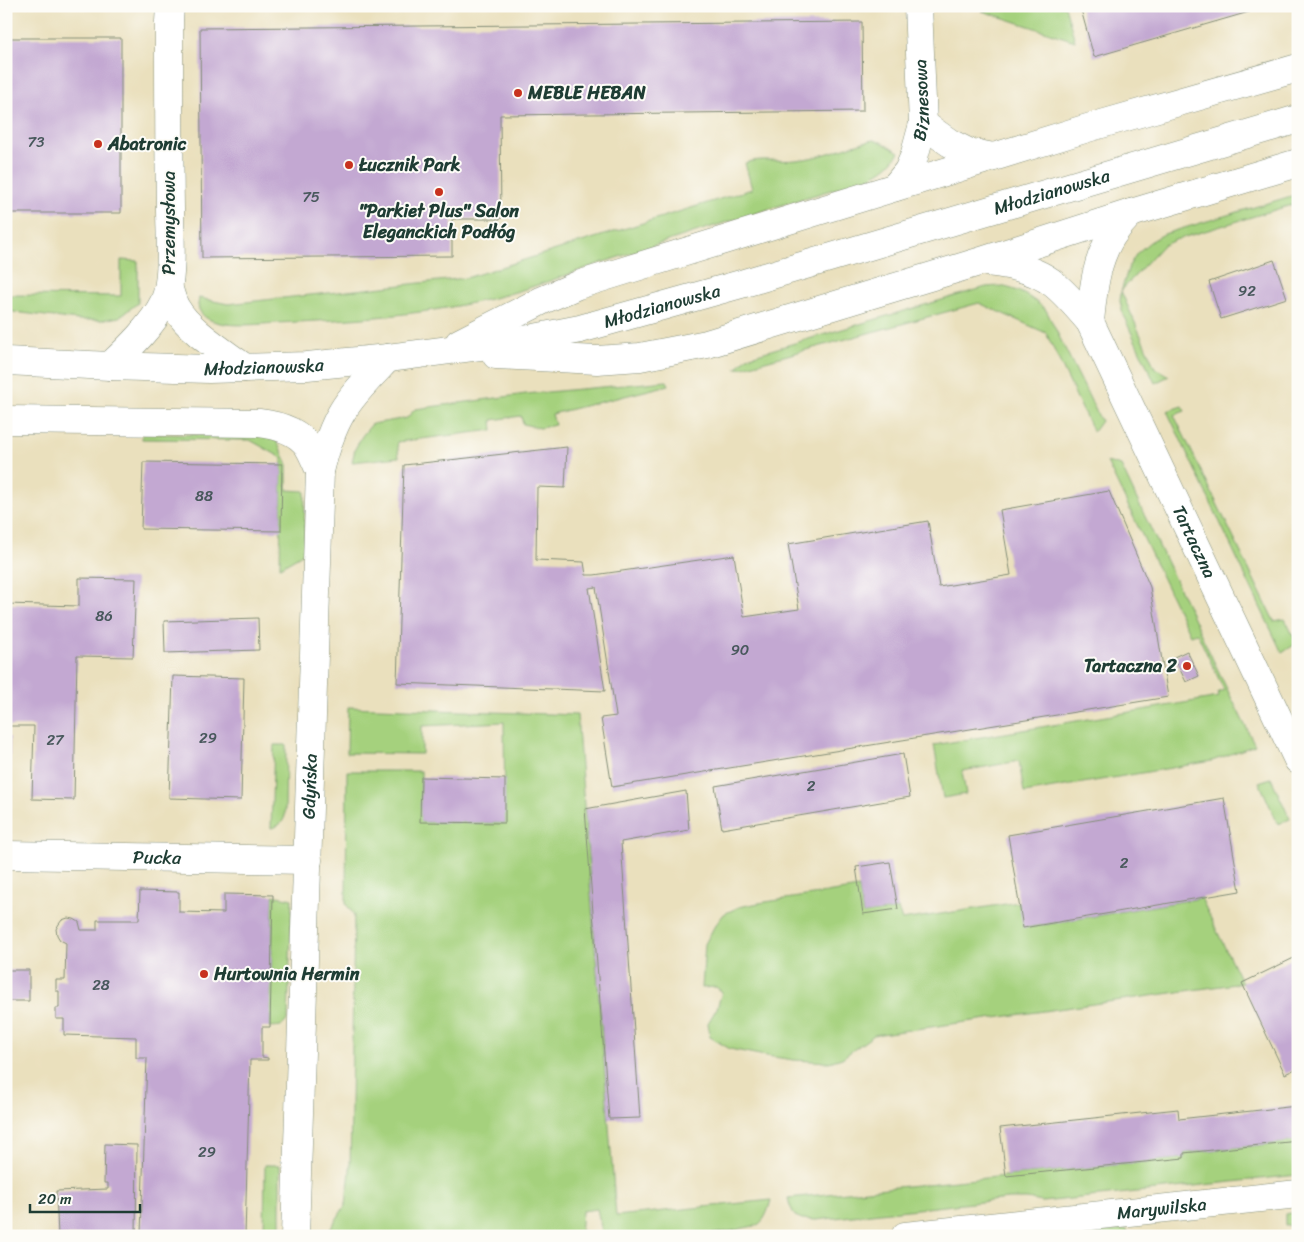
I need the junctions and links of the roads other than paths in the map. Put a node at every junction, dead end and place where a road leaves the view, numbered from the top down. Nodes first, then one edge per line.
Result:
1 (170, 6) edge
2 (918, 6) edge
3 (1298, 68) edge
4 (1298, 119) edge
5 (923, 124) junction
6 (993, 157) junction
7 (1298, 163) edge
8 (895, 187) junction
9 (1131, 213) junction
10 (982, 261) junction
11 (169, 290) junction
12 (1090, 322) junction
13 (442, 352) junction
14 (388, 358) junction
15 (6, 361) edge
16 (110, 366) junction
17 (245, 368) junction
18 (6, 420) edge
19 (320, 471) junction
20 (1298, 760) edge
21 (6, 855) edge
22 (308, 860) junction
23 (1298, 1194) edge
24 (295, 1236) edge
25 (905, 1236) edge

1 - 11 street, Przemysłowa
2 - 5 street, Biznesowa
3 - 6 street
4 - 13 street, Młodzianowska
5 - 6 street
5 - 8 street, Biznesowa
6 - 8 street
7 - 9 street
8 - 13 street
9 - 10 street
9 - 12 street
10 - 12 street, Tartaczna
10 - 13 street
11 - 16 street, Przemysłowa
11 - 17 street, Przemysłowa
12 - 20 street, Tartaczna
13 - 14 street, Młodzianowska
14 - 17 street, Młodzianowska
14 - 19 street, Gdyńska
15 - 16 street, Młodzianowska
16 - 17 street, Młodzianowska
18 - 19 street
19 - 22 street, Gdyńska
21 - 22 street, Pucka
22 - 24 street, Gdyńska
23 - 25 street, Marywilska

